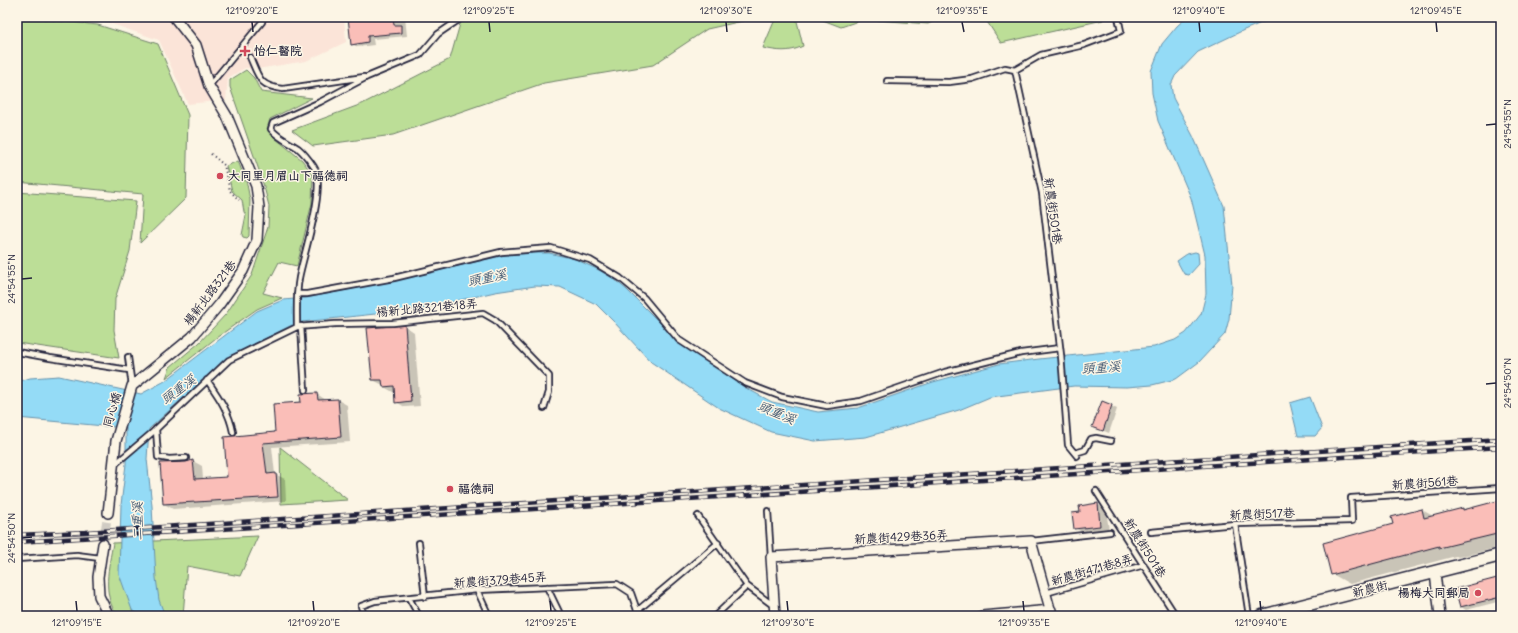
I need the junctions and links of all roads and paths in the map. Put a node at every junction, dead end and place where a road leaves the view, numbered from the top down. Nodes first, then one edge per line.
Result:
1 (174, 17) edge
2 (263, 17) edge
3 (463, 17) edge
4 (1118, 17) edge
5 (250, 57) dead end
6 (1015, 70) junction
7 (367, 77) junction
8 (887, 81) dead end
9 (209, 86) junction
10 (211, 154) dead end
11 (239, 200) dead end
12 (296, 296) junction
13 (298, 326) junction
14 (1060, 348) junction
15 (17, 352) edge
16 (128, 357) dead end
17 (129, 370) junction
18 (207, 380) junction
19 (132, 386) junction
20 (305, 390) dead end
21 (544, 408) dead end
22 (154, 430) junction
23 (233, 432) dead end
24 (1111, 441) dead end
25 (186, 458) dead end
26 (113, 467) junction
27 (1501, 488) edge
28 (1096, 491) dead end
29 (1351, 498) joint
30 (768, 511) dead end
31 (108, 513) tunnel mouth
32 (698, 516) dead end
33 (1235, 524) junction
34 (1110, 532) dead end
35 (1151, 532) dead end
36 (1031, 541) junction
37 (419, 543) dead end
38 (718, 543) junction
39 (103, 544) tunnel mouth
40 (1501, 555) edge
41 (772, 557) junction
42 (17, 558) edge
43 (100, 558) junction
44 (1144, 565) junction
45 (1435, 573) junction
46 (747, 586) junction
47 (547, 587) junction
48 (477, 590) junction
49 (1046, 593) junction
50 (425, 597) junction
51 (409, 598) junction
52 (774, 606) junction
53 (637, 611) junction
54 (1052, 613) edge
55 (364, 615) edge
56 (109, 616) edge
57 (340, 616) edge
58 (419, 616) edge
59 (490, 616) edge
60 (561, 616) edge
61 (639, 616) edge
62 (715, 616) edge
63 (775, 616) edge
64 (982, 616) edge
65 (1176, 616) edge
66 (1249, 616) edge
67 (1262, 616) edge
68 (1440, 616) edge

1 - 9 street, 楊新北路321巷
2 - 9 lane
3 - 7 lane
4 - 6 lane
5 - 7 lane
6 - 8 lane
6 - 14 lane, 新農街501巷
7 - 12 lane
9 - 19 street, 楊新北路321巷
10 - 11 path
12 - 13 lane
12 - 14 lane
13 - 18 lane
13 - 20 lane
13 - 21 lane, 楊新北路321巷18弄
14 - 24 lane, 新農街501巷
15 - 17 lane
16 - 17 lane
17 - 19 lane
18 - 22 lane
18 - 23 lane
19 - 26 street, 同心橋
22 - 25 lane
22 - 26 lane
26 - 31 street
27 - 29 lane, 新農街561巷
28 - 44 lane, 新農街501巷
29 - 33 lane, 新農街517巷
30 - 41 lane
32 - 38 lane
33 - 35 lane, 新農街517巷
33 - 66 lane
34 - 36 lane
36 - 41 street, 新農街429巷36弄
36 - 49 street
37 - 50 lane
38 - 46 lane
38 - 53 lane
39 - 43 street
40 - 45 street, 新農街
41 - 52 street
42 - 43 lane
43 - 56 street
44 - 49 lane, 新農街471巷8弄
44 - 65 lane, 新農街501巷
45 - 67 street, 新農街
45 - 68 street
46 - 52 lane
46 - 62 lane
47 - 48 lane, 新農街379巷45弄
47 - 53 lane, 新農街379巷45弄
47 - 60 lane
48 - 50 lane, 新農街379巷45弄
48 - 59 lane
49 - 54 street
50 - 51 lane, 新農街379巷45弄
51 - 55 lane, 新農街379巷45弄
51 - 58 lane
52 - 63 street
53 - 61 lane, 新農街379巷45弄
54 - 64 street
55 - 57 lane

